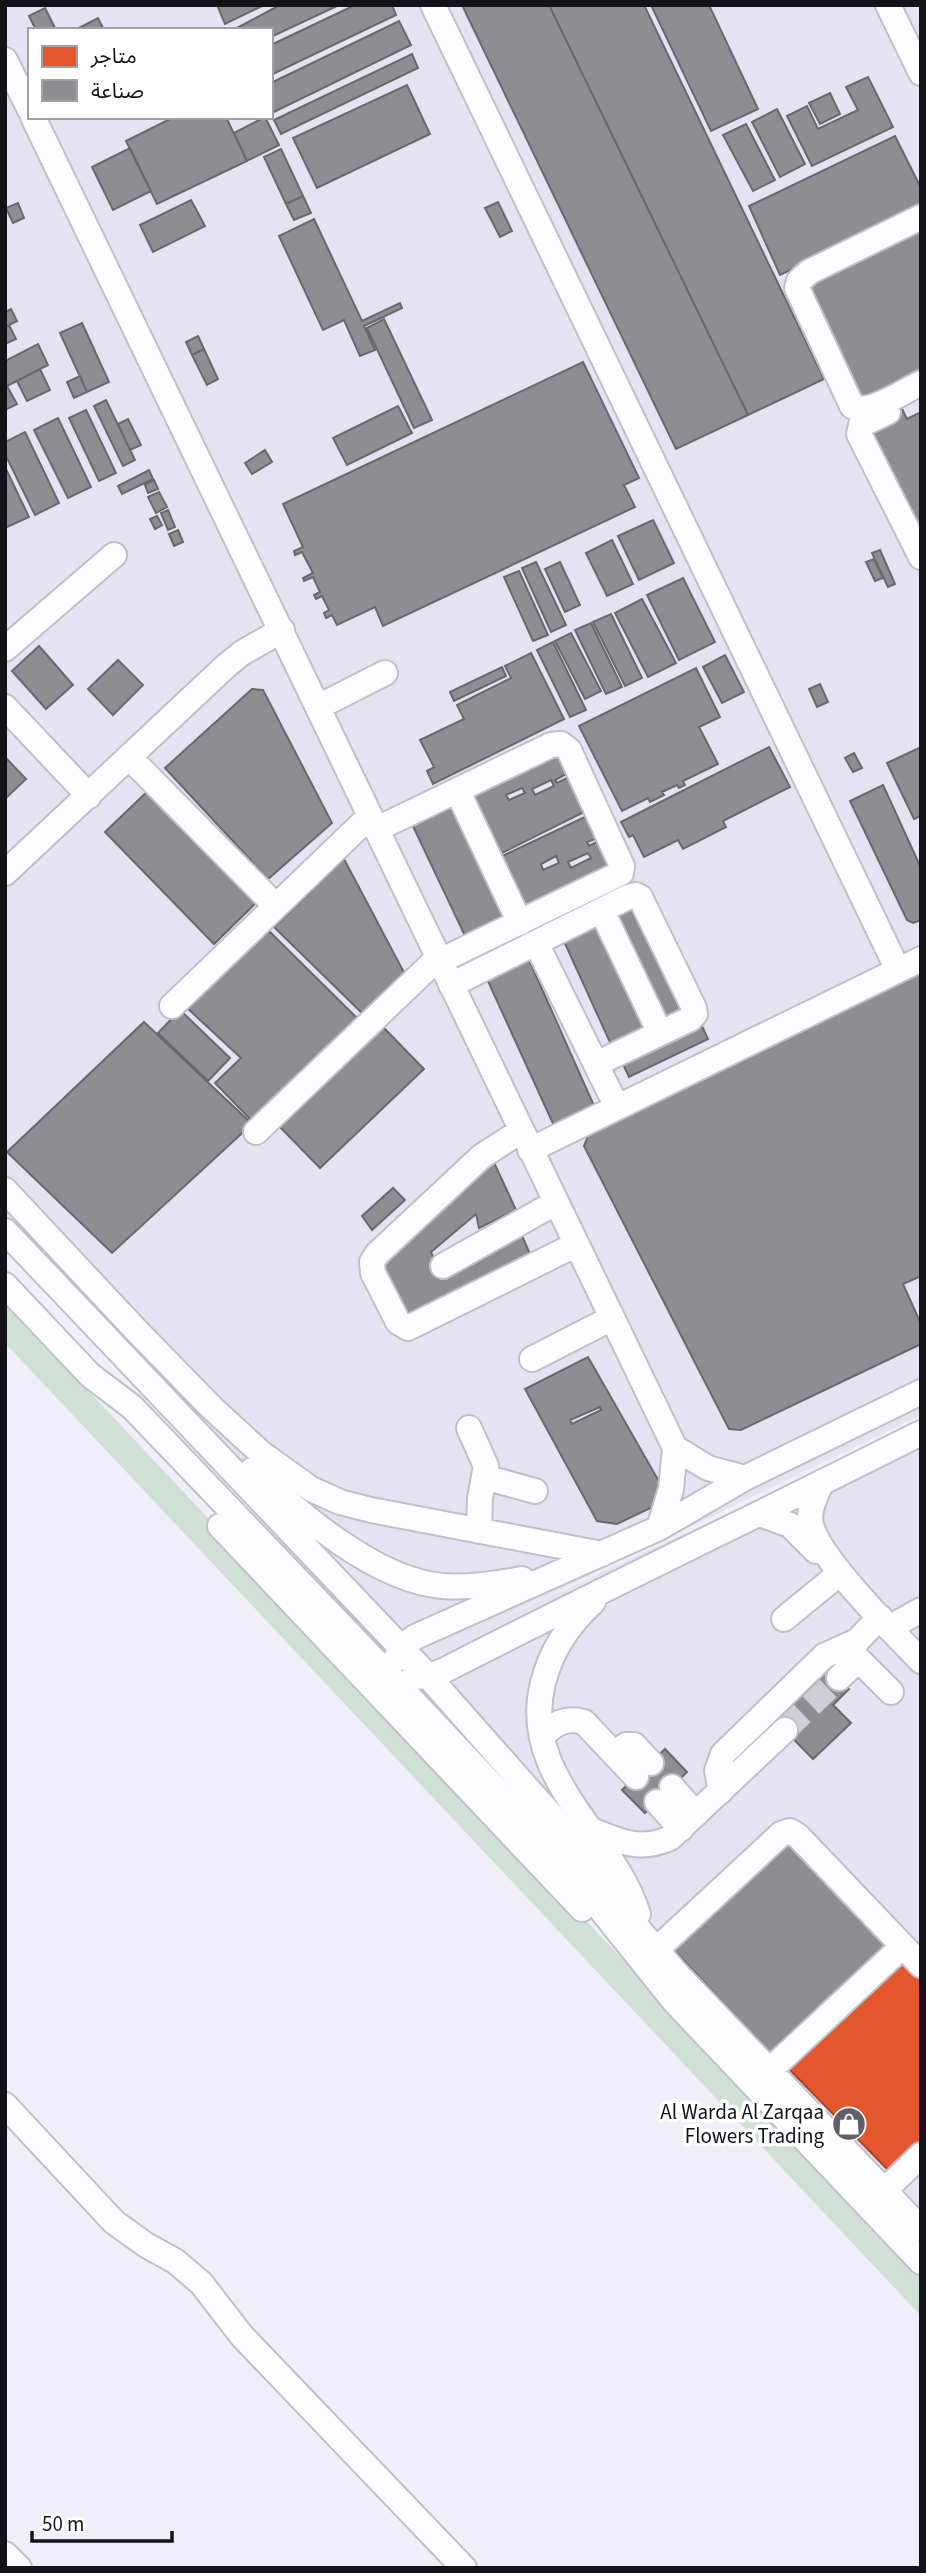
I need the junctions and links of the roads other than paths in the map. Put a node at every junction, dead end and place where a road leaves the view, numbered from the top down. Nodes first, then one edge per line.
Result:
1 (433, 5) edge
2 (888, 5) edge
3 (5, 60) edge
4 (921, 73) edge
5 (28, 106) edge
6 (34, 119) edge
7 (921, 216) edge
8 (921, 383) edge
9 (921, 397) edge
10 (114, 555) dead end
11 (921, 557) edge
12 (282, 630) junction
13 (5, 649) edge
14 (385, 673) dead end
15 (5, 707) edge
16 (318, 707) junction
17 (129, 757) junction
18 (458, 792) junction
19 (89, 796) junction
20 (374, 823) junction
21 (5, 873) edge
22 (270, 900) dead end
23 (601, 911) junction
24 (520, 923) junction
25 (536, 943) junction
26 (439, 959) junction
27 (921, 959) edge
28 (898, 970) junction
29 (451, 985) junction
30 (172, 1006) dead end
31 (660, 1033) junction
32 (596, 1064) junction
33 (617, 1107) junction
34 (257, 1132) dead end
35 (525, 1140) junction
36 (5, 1190) edge
37 (555, 1203) junction
38 (5, 1231) edge
39 (578, 1249) junction
40 (443, 1266) dead end
41 (5, 1285) edge
42 (612, 1318) junction
43 (450, 1321) dead end
44 (116, 1349) junction
45 (531, 1359) dead end
46 (90, 1375) junction
47 (921, 1392) edge
48 (469, 1427) dead end
49 (921, 1433) edge
50 (675, 1448) junction
51 (484, 1477) junction
52 (745, 1478) junction
53 (822, 1482) junction
54 (535, 1491) dead end
55 (760, 1514) junction
56 (659, 1528) junction
57 (479, 1531) junction
58 (602, 1554) junction
59 (573, 1566) junction
60 (837, 1570) junction
61 (613, 1584) junction
62 (921, 1610) edge
63 (784, 1619) dead end
64 (885, 1622) junction
65 (402, 1647) junction
66 (852, 1653) junction
67 (921, 1661) edge
68 (391, 1674) junction
69 (428, 1676) junction
70 (839, 1678) tunnel mouth
71 (891, 1692) dead end
72 (785, 1730) tunnel mouth
73 (542, 1738) junction
74 (643, 1770) dead end
75 (721, 1791) junction
76 (664, 1794) dead end
77 (689, 1822) junction
78 (589, 1829) junction
79 (649, 1941) junction
80 (903, 1946) junction
81 (921, 1965) edge
82 (674, 2001) junction
83 (769, 2071) junction
84 (5, 2105) edge
85 (921, 2155) edge
86 (884, 2191) junction
87 (921, 2230) edge
88 (921, 2262) edge
89 (5, 2554) edge
90 (19, 2568) edge
91 (464, 2568) edge

1 - 28 street
2 - 4 street
3 - 5 street
6 - 12 street
7 - 8 street
9 - 11 street
10 - 13 street
12 - 16 street
12 - 17 street
14 - 16 street
15 - 19 street
16 - 20 street
17 - 19 street
17 - 22 street
18 - 20 street
18 - 24 street
18 - 24 street
19 - 21 street
20 - 26 street
20 - 30 street
23 - 25 street
23 - 31 street
23 - 31 street
24 - 26 street
25 - 29 street
25 - 32 street
26 - 29 street
26 - 34 street
27 - 28 street
28 - 33 street
29 - 35 street
31 - 32 street
32 - 33 street
33 - 35 street
35 - 37 street
35 - 39 street
36 - 57 street
37 - 39 street
37 - 40 street
38 - 44 street
39 - 42 street
39 - 43 street
41 - 46 street
42 - 45 street
42 - 50 street
44 - 59 street
44 - 65 street
46 - 68 street
46 - 82 street
47 - 52 street
48 - 51 street
49 - 53 street
50 - 52 street
50 - 56 street
51 - 54 street
51 - 57 street
52 - 56 street
53 - 55 street
53 - 60 street
55 - 60 street
55 - 61 street
56 - 58 street
57 - 58 street
58 - 59 street
59 - 65 street
60 - 63 street
60 - 64 street
61 - 69 street
61 - 73 street
62 - 64 street
64 - 66 street
64 - 67 street
65 - 68 street
65 - 69 street
66 - 70 street
66 - 71 street
66 - 75 street
68 - 69 street
68 - 82 street
69 - 79 street
72 - 75 street
73 - 74 street
73 - 78 street
75 - 77 street
76 - 77 street
77 - 78 street
78 - 79 street
79 - 80 street
79 - 83 street
80 - 81 street
80 - 83 street
82 - 88 street
83 - 86 street
84 - 91 street
85 - 86 street
86 - 87 street
89 - 90 street

